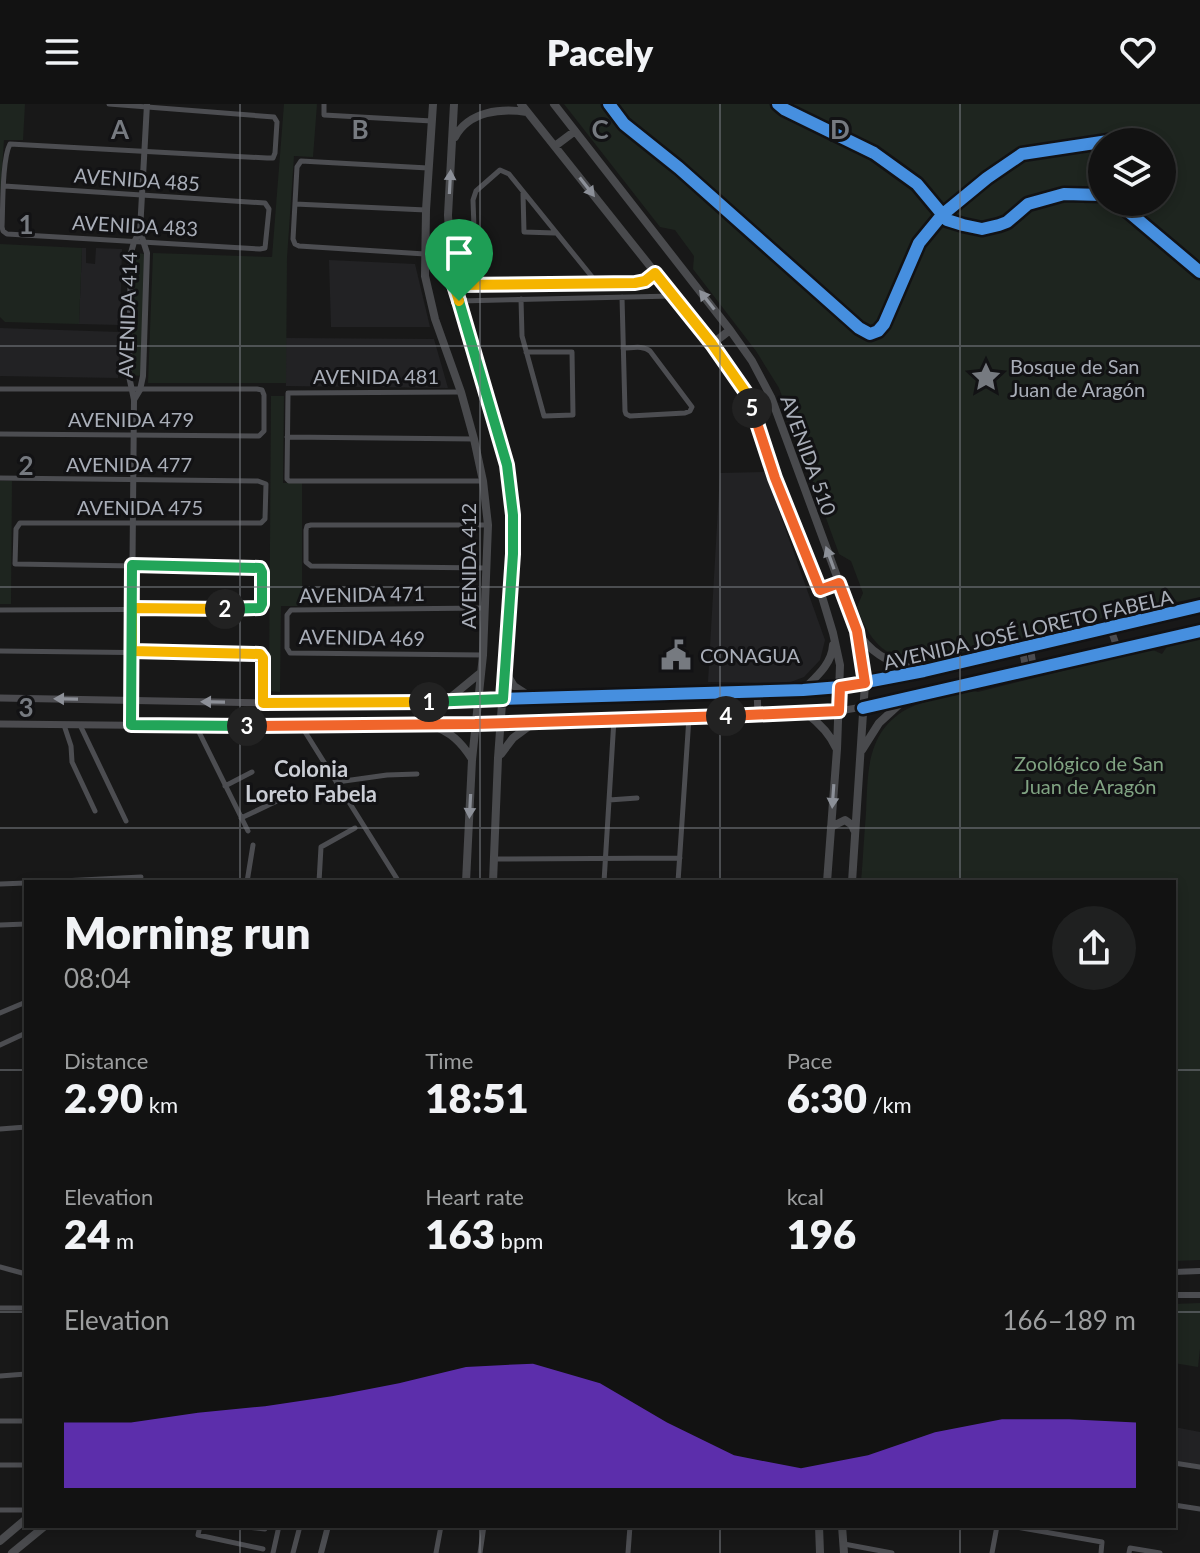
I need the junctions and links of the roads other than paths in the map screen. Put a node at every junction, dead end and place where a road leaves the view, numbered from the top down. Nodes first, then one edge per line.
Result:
1 (109, 104) edge
2 (324, 104) edge
3 (433, 104) edge
4 (454, 104) edge
5 (521, 104) edge
6 (554, 104) edge
7 (147, 106) edge
8 (528, 112) junction
9 (432, 121) junction
10 (575, 131) junction
11 (452, 141) junction
12 (555, 146) junction
13 (144, 151) junction
14 (429, 168) junction
15 (4, 186) junction
16 (523, 191) junction
17 (141, 195) junction
18 (295, 204) junction
19 (426, 210) junction
20 (140, 231) junction
21 (556, 233) junction
22 (134, 242) junction
23 (145, 242) junction
24 (265, 248) joint
25 (425, 254) junction
26 (655, 273) junction
27 (597, 283) junction
28 (454, 285) junction
29 (476, 285) junction
30 (673, 296) junction
31 (622, 297) junction
32 (521, 299) junction
33 (459, 301) junction
34 (730, 330) junction
35 (712, 344) junction
36 (623, 348) junction
37 (526, 352) junction
38 (0, 389) edge
39 (131, 389) junction
40 (140, 390) junction
41 (461, 392) junction
42 (134, 400) junction
43 (0, 434) edge
44 (133, 435) junction
45 (287, 437) junction
46 (474, 439) junction
47 (0, 478) edge
48 (133, 480) junction
49 (483, 481) junction
50 (133, 523) junction
51 (263, 523) joint
52 (488, 525) junction
53 (132, 565) junction
54 (487, 568) junction
55 (839, 583) junction
56 (820, 590) junction
57 (1200, 606) edge
58 (132, 608) junction
59 (485, 608) junction
60 (0, 610) edge
61 (1110, 627) junction
62 (857, 631) junction
63 (1200, 631) edge
64 (833, 633) junction
65 (1036, 644) junction
66 (1022, 648) junction
67 (1118, 650) junction
68 (0, 651) edge
69 (132, 651) junction
70 (288, 652) joint
71 (483, 655) junction
72 (505, 670) junction
73 (1034, 670) junction
74 (924, 671) junction
75 (479, 673) junction
76 (1020, 673) junction
77 (865, 683) junction
78 (840, 687) junction
79 (803, 690) junction
80 (757, 691) junction
81 (0, 698) edge
82 (503, 699) junction
83 (534, 699) junction
84 (131, 700) junction
85 (477, 700) junction
86 (904, 700) junction
87 (445, 702) junction
88 (263, 703) junction
89 (863, 708) junction
90 (839, 711) junction
91 (806, 713) junction
92 (758, 714) junction
93 (689, 717) junction
94 (614, 719) junction
95 (536, 721) junction
96 (501, 723) junction
97 (0, 724) edge
98 (475, 724) junction
99 (64, 725) junction
100 (80, 725) junction
101 (131, 725) junction
102 (431, 725) junction
103 (196, 726) junction
104 (302, 727) junction
105 (837, 749) junction
106 (860, 754) junction
107 (498, 758) junction
108 (472, 760) junction
109 (252, 772) dead end
110 (417, 774) dead end
111 (337, 782) junction
112 (225, 786) junction
113 (637, 798) dead end
114 (609, 800) junction
115 (277, 801) dead end
116 (95, 811) dead end
117 (241, 818) junction
118 (126, 821) dead end
119 (831, 827) junction
120 (355, 828) dead end
121 (248, 831) dead end
122 (855, 831) junction
123 (253, 845) dead end
124 (605, 857) junction
125 (680, 858) junction
126 (493, 859) junction
127 (141, 877) dead end
128 (94, 880) edge
129 (247, 880) edge
130 (319, 880) edge
131 (398, 880) edge
132 (466, 880) edge
133 (493, 880) edge
134 (604, 880) edge
135 (678, 880) edge
136 (827, 880) edge
137 (852, 880) edge
138 (24, 883) edge
139 (0, 884) edge
140 (24, 924) edge
141 (0, 925) edge
142 (24, 1003) edge
143 (0, 1013) edge
144 (24, 1034) edge
145 (0, 1045) edge
146 (24, 1127) edge
147 (0, 1129) edge
148 (0, 1267) edge
149 (1200, 1271) edge
150 (1176, 1272) edge
151 (24, 1273) edge
152 (1176, 1295) edge
153 (1200, 1295) edge
154 (0, 1308) edge
155 (24, 1308) edge
156 (24, 1374) edge
157 (0, 1376) edge
158 (0, 1421) edge
159 (24, 1421) edge
160 (1176, 1463) edge
161 (0, 1465) edge
162 (24, 1465) edge
163 (1200, 1467) edge
164 (1176, 1505) edge
165 (1200, 1509) edge
166 (0, 1510) edge
167 (24, 1510) edge
168 (24, 1521) edge
169 (43, 1528) edge
170 (200, 1528) edge
171 (279, 1528) edge
172 (299, 1528) edge
173 (327, 1528) edge
174 (441, 1528) edge
175 (482, 1528) edge
176 (630, 1528) edge
177 (819, 1528) edge
178 (842, 1528) edge
179 (997, 1528) edge
180 (1022, 1528) edge
181 (0, 1541) edge
182 (263, 1549) dead end
183 (844, 1550) edge
184 (1129, 1550) edge
185 (12, 1553) edge
186 (273, 1553) edge
187 (293, 1553) edge
188 (321, 1553) edge
189 (436, 1553) edge
190 (480, 1553) edge
191 (628, 1553) edge
192 (820, 1553) edge
193 (892, 1553) edge
194 (992, 1553) edge
195 (1101, 1553) edge
196 (1160, 1553) edge

1 - 7 street
2 - 9 street
3 - 9 main road, AVENIDA 412
4 - 11 main road, AVENIDA 412
5 - 8 main road, AVENIDA 510
6 - 10 main road, AVENIDA 510
7 - 13 street, AVENIDA 414
7 - 13 street
8 - 11 main road
8 - 12 main road, AVENIDA 510
9 - 14 main road, AVENIDA 412
10 - 12 main road
34 -> 10 main road, AVENIDA 510
28 -> 11 main road, AVENIDA 412
12 -> 26 main road, AVENIDA 510
13 - 15 street
13 - 17 street, AVENIDA 414
14 - 18 street
14 - 19 main road, AVENIDA 412
15 - 17 street, AVENIDA 485
15 - 22 street, AVENIDA 483
16 - 21 street
16 - 21 street
16 - 29 street
17 - 20 street, AVENIDA 414
17 - 24 street, AVENIDA 485
18 - 19 street
18 - 25 street
19 - 25 main road, AVENIDA 412
20 - 22 street, AVENIDA 414
20 - 23 street, AVENIDA 414
21 - 27 street
22 - 23 street, AVENIDA 483
22 - 39 street, AVENIDA 414
23 - 24 street, AVENIDA 483
23 - 40 street, AVENIDA 414
25 - 41 main road, AVENIDA 412
26 - 27 street
26 - 30 main road, AVENIDA 510
27 - 29 street
28 - 29 street
28 - 33 main road, AVENIDA 412
30 - 31 street
30 - 35 main road, AVENIDA 510
31 - 32 street
31 - 36 street
32 - 33 street
32 - 37 street
33 - 72 main road, AVENIDA 412
34 - 35 main road
55 -> 34 main road, AVENIDA 510
35 - 56 main road, AVENIDA 510
36 - 36 street
37 - 37 street
38 - 39 street
39 - 40 street
39 - 42 street, AVENIDA 414
40 - 42 street, AVENIDA 414
40 - 44 street, AVENIDA 479
41 - 45 street, AVENIDA 481
41 - 46 main road, AVENIDA 412
42 - 44 street, AVENIDA 414
43 - 44 street, AVENIDA 479
44 - 48 street, AVENIDA 414
45 - 46 street
45 - 49 street
46 - 49 main road, AVENIDA 412
47 - 48 street, AVENIDA 477
48 - 50 street, AVENIDA 414
48 - 51 street, AVENIDA 477
49 - 52 main road, AVENIDA 412
50 - 51 street, AVENIDA 475
50 - 53 street, AVENIDA 414
50 - 53 street, AVENIDA 475
52 - 54 main road, AVENIDA 412
52 - 54 street
53 - 58 street, AVENIDA 414
53 - 58 street
54 - 59 main road, AVENIDA 412
55 - 56 main road
55 - 62 main road, AVENIDA 510
56 - 64 main road, AVENIDA 510
57 - 61 main road, AVENIDA JOSÉ LORETO FABELA
58 - 60 street
58 - 69 street, AVENIDA 414
59 - 70 street, AVENIDA 471
59 - 71 main road, AVENIDA 412
61 - 65 main road, AVENIDA JOSÉ LORETO FABELA
61 - 67 main road
62 - 74 main road
62 - 77 main road, AVENIDA 510
63 - 67 main road, AVENIDA JOSÉ LORETO FABELA
64 - 78 main road, AVENIDA 510
64 - 79 main road
65 - 66 main road, AVENIDA JOSÉ LORETO FABELA
65 - 73 main road
66 - 74 main road, AVENIDA JOSÉ LORETO FABELA
66 - 76 main road
67 - 73 main road, AVENIDA JOSÉ LORETO FABELA
68 - 69 street
69 - 84 street, AVENIDA 414
69 - 88 street
70 - 71 street, AVENIDA 469
71 - 75 main road, AVENIDA 412
72 - 82 main road, AVENIDA 412
72 - 83 main road
73 - 76 main road, AVENIDA JOSÉ LORETO FABELA
74 - 77 main road, AVENIDA JOSÉ LORETO FABELA
75 - 85 main road, AVENIDA 412
75 - 87 main road
76 - 86 main road, AVENIDA JOSÉ LORETO FABELA
77 - 78 main road, AVENIDA JOSÉ LORETO FABELA
77 - 89 main road, AVENIDA 510
78 - 79 main road, AVENIDA JOSÉ LORETO FABELA
78 - 90 main road, AVENIDA 510
79 - 80 main road, AVENIDA JOSÉ LORETO FABELA
80 - 83 main road, AVENIDA JOSÉ LORETO FABELA
80 - 92 main road
84 -> 81 main road, AVENIDA JOSÉ LORETO FABELA
82 - 83 main road, AVENIDA JOSÉ LORETO FABELA
82 - 85 main road, AVENIDA JOSÉ LORETO FABELA
82 - 96 main road, AVENIDA 412
88 -> 84 main road, AVENIDA JOSÉ LORETO FABELA
84 - 101 street, AVENIDA 414
85 - 87 main road, AVENIDA JOSÉ LORETO FABELA
85 - 98 main road, AVENIDA 412
86 - 89 main road, AVENIDA JOSÉ LORETO FABELA
86 - 106 main road
87 - 88 main road, AVENIDA JOSÉ LORETO FABELA
89 - 90 main road, AVENIDA JOSÉ LORETO FABELA
89 - 106 main road, AVENIDA 510
90 - 91 main road, AVENIDA JOSÉ LORETO FABELA
90 - 105 main road, AVENIDA 510
91 - 92 main road, AVENIDA JOSÉ LORETO FABELA
91 - 105 main road
92 - 93 main road, AVENIDA JOSÉ LORETO FABELA
93 - 94 main road, AVENIDA JOSÉ LORETO FABELA
93 - 125 street
94 - 95 main road, AVENIDA JOSÉ LORETO FABELA
94 - 114 street
95 - 96 main road, AVENIDA JOSÉ LORETO FABELA
95 - 107 main road
96 - 98 main road, AVENIDA JOSÉ LORETO FABELA
96 - 107 main road, AVENIDA 412
97 - 99 main road, AVENIDA JOSÉ LORETO FABELA
98 - 102 main road, AVENIDA JOSÉ LORETO FABELA
98 - 108 main road, AVENIDA 412
99 - 100 main road, AVENIDA JOSÉ LORETO FABELA
99 - 116 street
100 - 101 main road, AVENIDA JOSÉ LORETO FABELA
100 - 118 street
101 - 103 main road, AVENIDA JOSÉ LORETO FABELA
102 - 104 main road, AVENIDA JOSÉ LORETO FABELA
102 - 108 main road
103 - 104 main road, AVENIDA JOSÉ LORETO FABELA
103 - 112 street
104 - 111 street
105 -> 119 main road, AVENIDA 510
106 - 122 main road, AVENIDA 510
107 - 126 main road, AVENIDA 412
108 -> 132 main road, AVENIDA 412
109 - 112 street
110 - 111 street
111 - 131 street
112 - 117 street
113 - 114 street
114 - 124 street
115 - 117 street
117 - 121 street
119 - 122 main road
119 - 136 main road, AVENIDA 510
120 - 130 street
122 - 137 main road, AVENIDA 510
123 - 129 street
124 - 125 street
124 - 126 street
124 - 134 street
125 - 135 street
126 - 133 main road, AVENIDA 412
127 - 128 street
138 - 139 street
140 - 141 street
142 - 143 street
144 - 145 street
146 - 147 street
148 - 151 street
149 - 150 street
152 - 153 street
154 - 155 street
156 - 157 street
158 - 159 street
160 - 163 street
161 - 162 street
164 - 165 street
166 - 167 street
168 - 181 main road
169 - 185 main road
170 - 182 street
171 - 186 street
172 - 187 street
173 - 188 street
174 - 189 street
175 - 190 street
176 - 191 street
177 - 192 main road
178 - 183 main road
179 - 194 street
180 - 195 street
183 - 193 street
184 - 196 street

